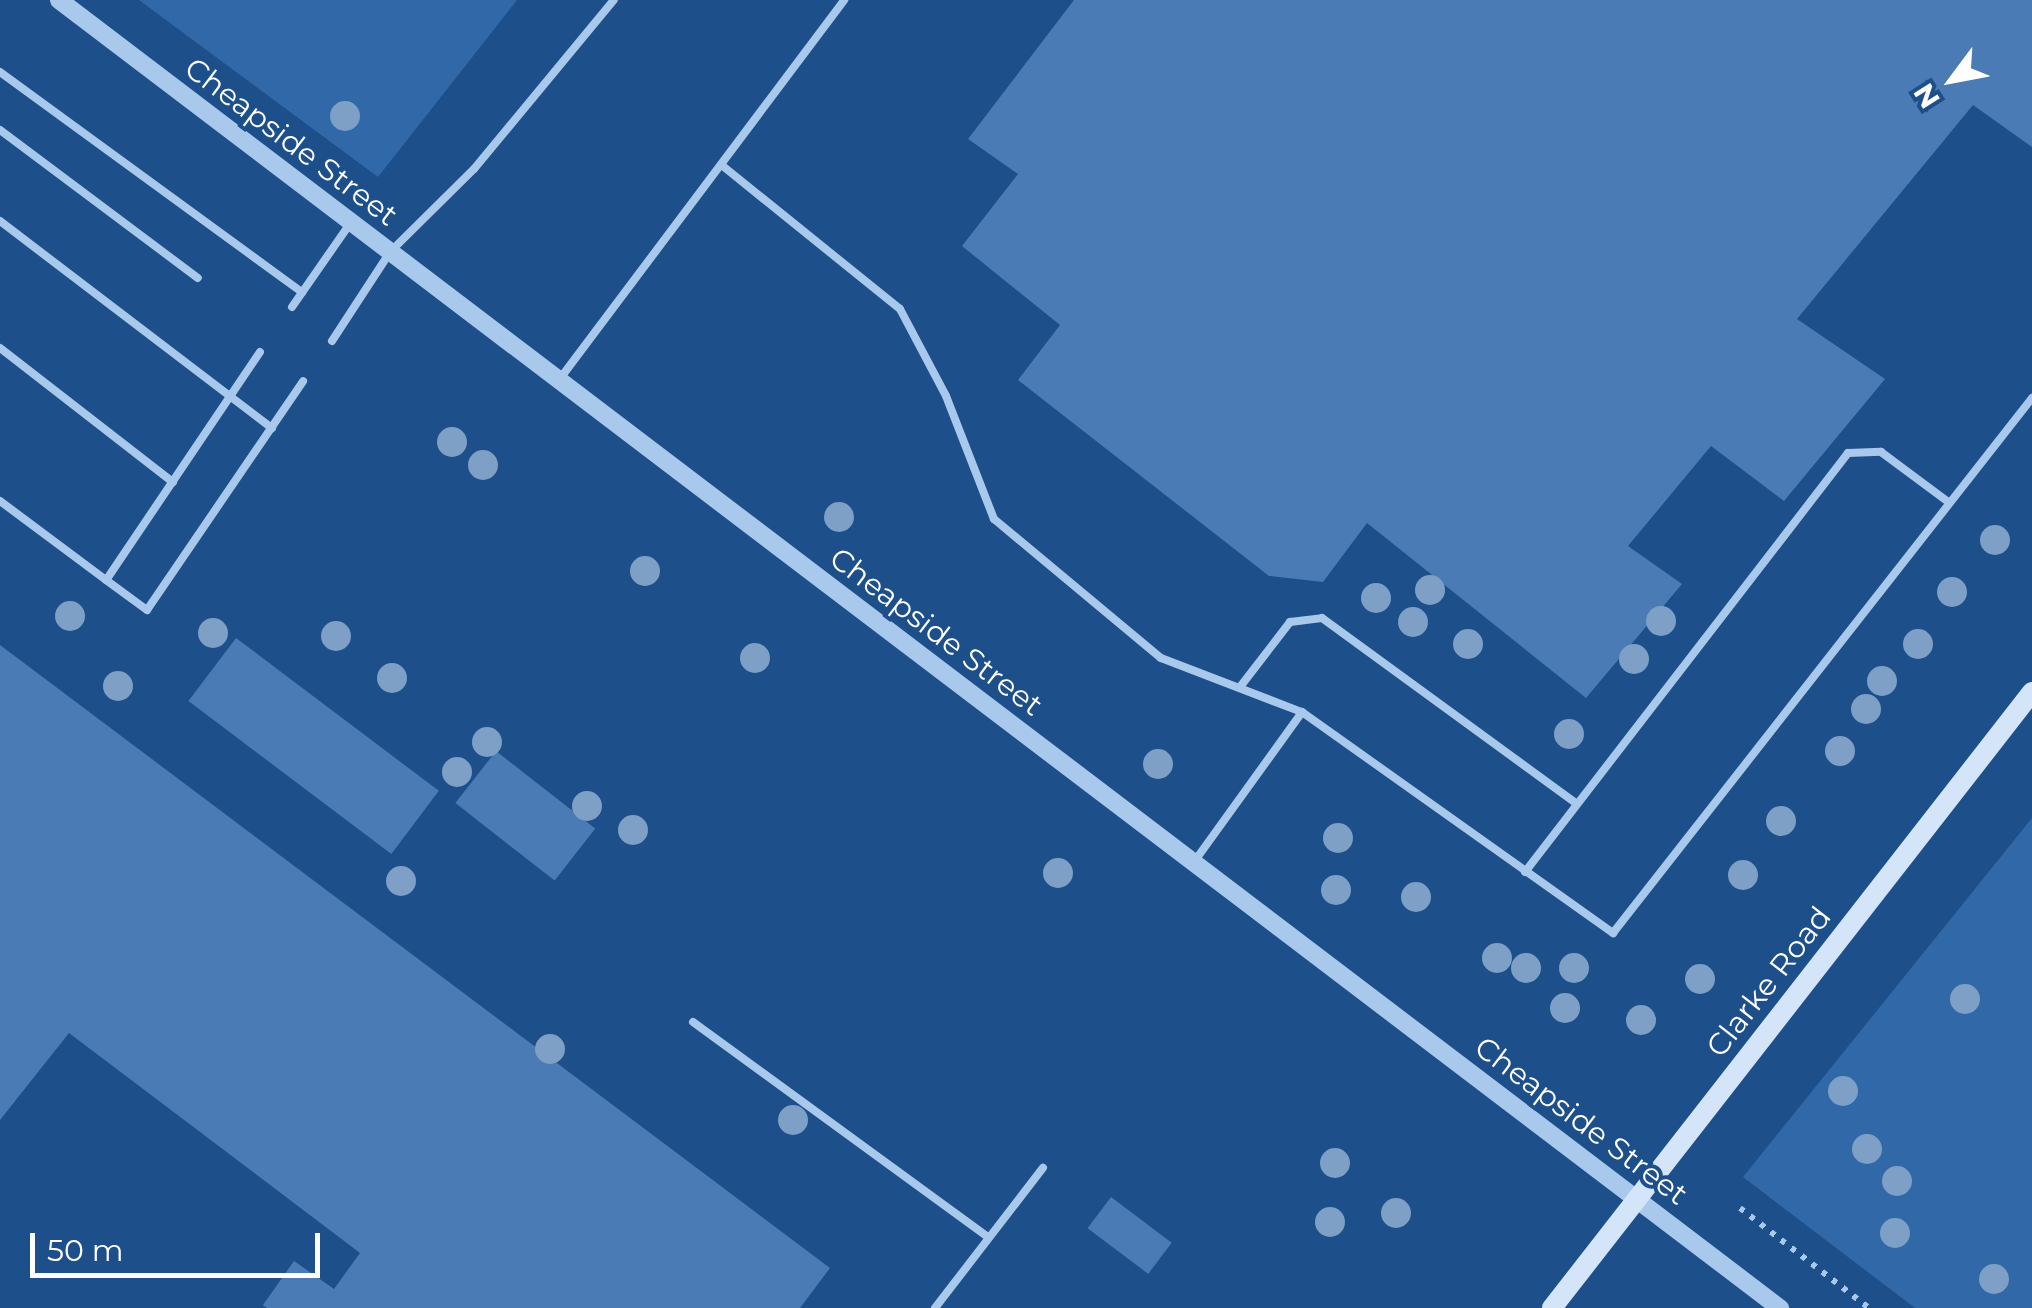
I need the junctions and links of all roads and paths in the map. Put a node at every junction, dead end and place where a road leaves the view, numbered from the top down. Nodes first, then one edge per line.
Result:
1 (58, 0) edge
2 (614, 0) edge
3 (844, 0) edge
4 (0, 72) edge
5 (0, 130) edge
6 (724, 167) junction
7 (0, 222) edge
8 (352, 222) junction
9 (390, 252) junction
10 (198, 278) dead end
11 (302, 292) junction
12 (292, 307) dead end
13 (332, 341) dead end
14 (0, 348) edge
15 (260, 352) dead end
16 (559, 380) junction
17 (304, 381) dead end
18 (230, 397) junction
19 (2032, 398) edge
20 (272, 428) junction
21 (173, 482) junction
22 (0, 501) edge
23 (1946, 501) junction
24 (106, 580) junction
25 (1240, 687) junction
26 (2032, 692) edge
27 (1302, 712) junction
28 (1576, 803) junction
29 (1194, 862) junction
30 (1525, 872) junction
31 (693, 1022) dead end
32 (1043, 1168) dead end
33 (1638, 1198) junction
34 (1740, 1208) dead end
35 (988, 1237) junction
36 (934, 1308) edge
37 (1552, 1308) edge
38 (1780, 1308) edge
39 (1869, 1308) edge

1 - 8 street, Cheapside Street
2 - 9 lane
3 - 6 lane
4 - 11 lane
5 - 10 lane
6 - 16 lane
6 - 25 lane
7 - 18 lane
8 - 9 street, Cheapside Street
8 - 11 lane
9 - 13 lane
9 - 16 street, Cheapside Street
11 - 12 lane
14 - 21 lane
15 - 18 lane
16 - 29 street, Cheapside Street
17 - 20 lane
18 - 20 lane
18 - 21 lane
19 - 23 lane
20 - 24 lane
21 - 24 lane
22 - 24 lane
23 - 28 lane
23 - 30 lane
25 - 27 lane
25 - 28 lane
26 - 33 main road, Clarke Road
27 - 29 lane
27 - 30 lane
28 - 30 lane
29 - 33 street, Cheapside Street
31 - 35 lane
32 - 35 lane
33 - 37 main road, Clarke Road
33 - 38 street, Cheapside Street
34 - 39 path
35 - 36 lane

